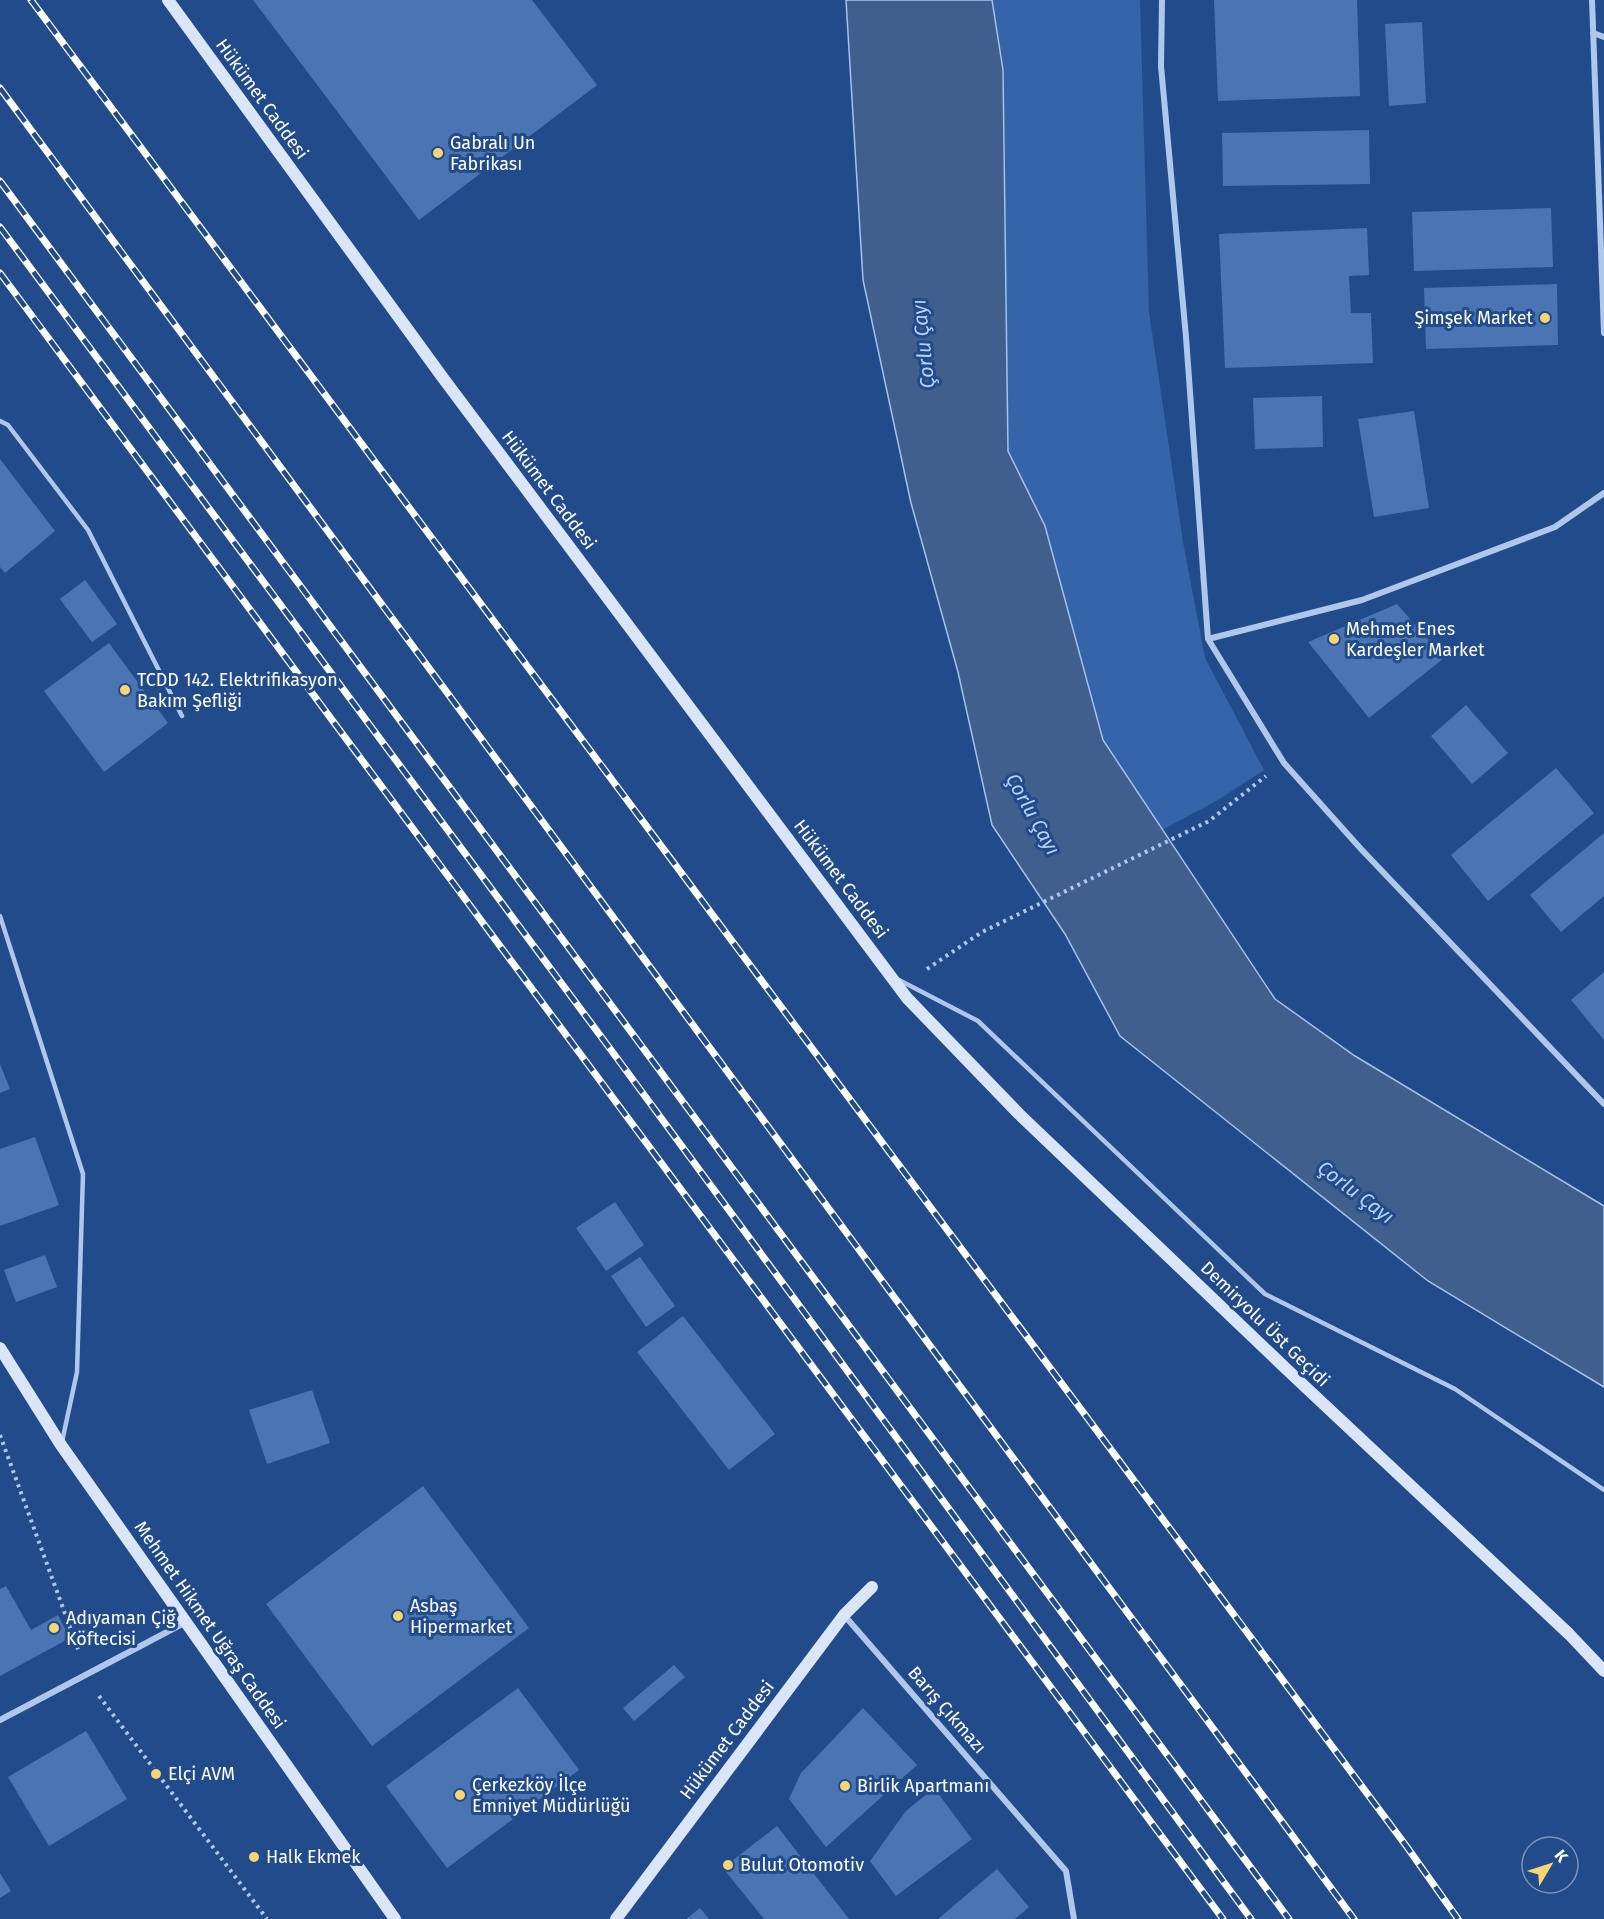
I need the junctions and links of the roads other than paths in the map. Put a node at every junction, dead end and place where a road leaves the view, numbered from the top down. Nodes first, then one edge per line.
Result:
1 (168, 0) edge
2 (1162, 0) edge
3 (1592, 0) edge
4 (1593, 33) junction
5 (1604, 37) edge
6 (1604, 333) edge
7 (0, 421) edge
8 (1604, 493) edge
9 (1208, 639) junction
10 (182, 716) dead end
11 (0, 915) edge
12 (891, 977) junction
13 (907, 998) joint
14 (1604, 1104) edge
15 (0, 1348) edge
16 (61, 1445) junction
17 (1604, 1490) edge
18 (872, 1587) dead end
19 (844, 1614) junction
20 (186, 1622) junction
21 (1604, 1671) edge
22 (0, 1720) edge
23 (395, 1919) edge
24 (616, 1919) edge
25 (1074, 1919) edge

1 - 12 street, Hükümet Caddesi
2 - 9 street
3 - 4 street
4 - 5 street
4 - 6 street
7 - 10 lane
8 - 9 street
9 - 14 street
11 - 16 lane
12 - 13 street, Hükümet Caddesi
12 - 17 lane
13 - 21 street, Demiryolu Üst Geçidi
15 - 16 street, Mehmet Hikmet Uğraş Caddesi
16 - 20 street, Mehmet Hikmet Uğraş Caddesi
18 - 19 street, Hükümet Caddesi
19 - 24 street, Hükümet Caddesi
19 - 25 street, Barış Çıkmazı
20 - 22 street
20 - 23 street, Mehmet Hikmet Uğraş Caddesi

